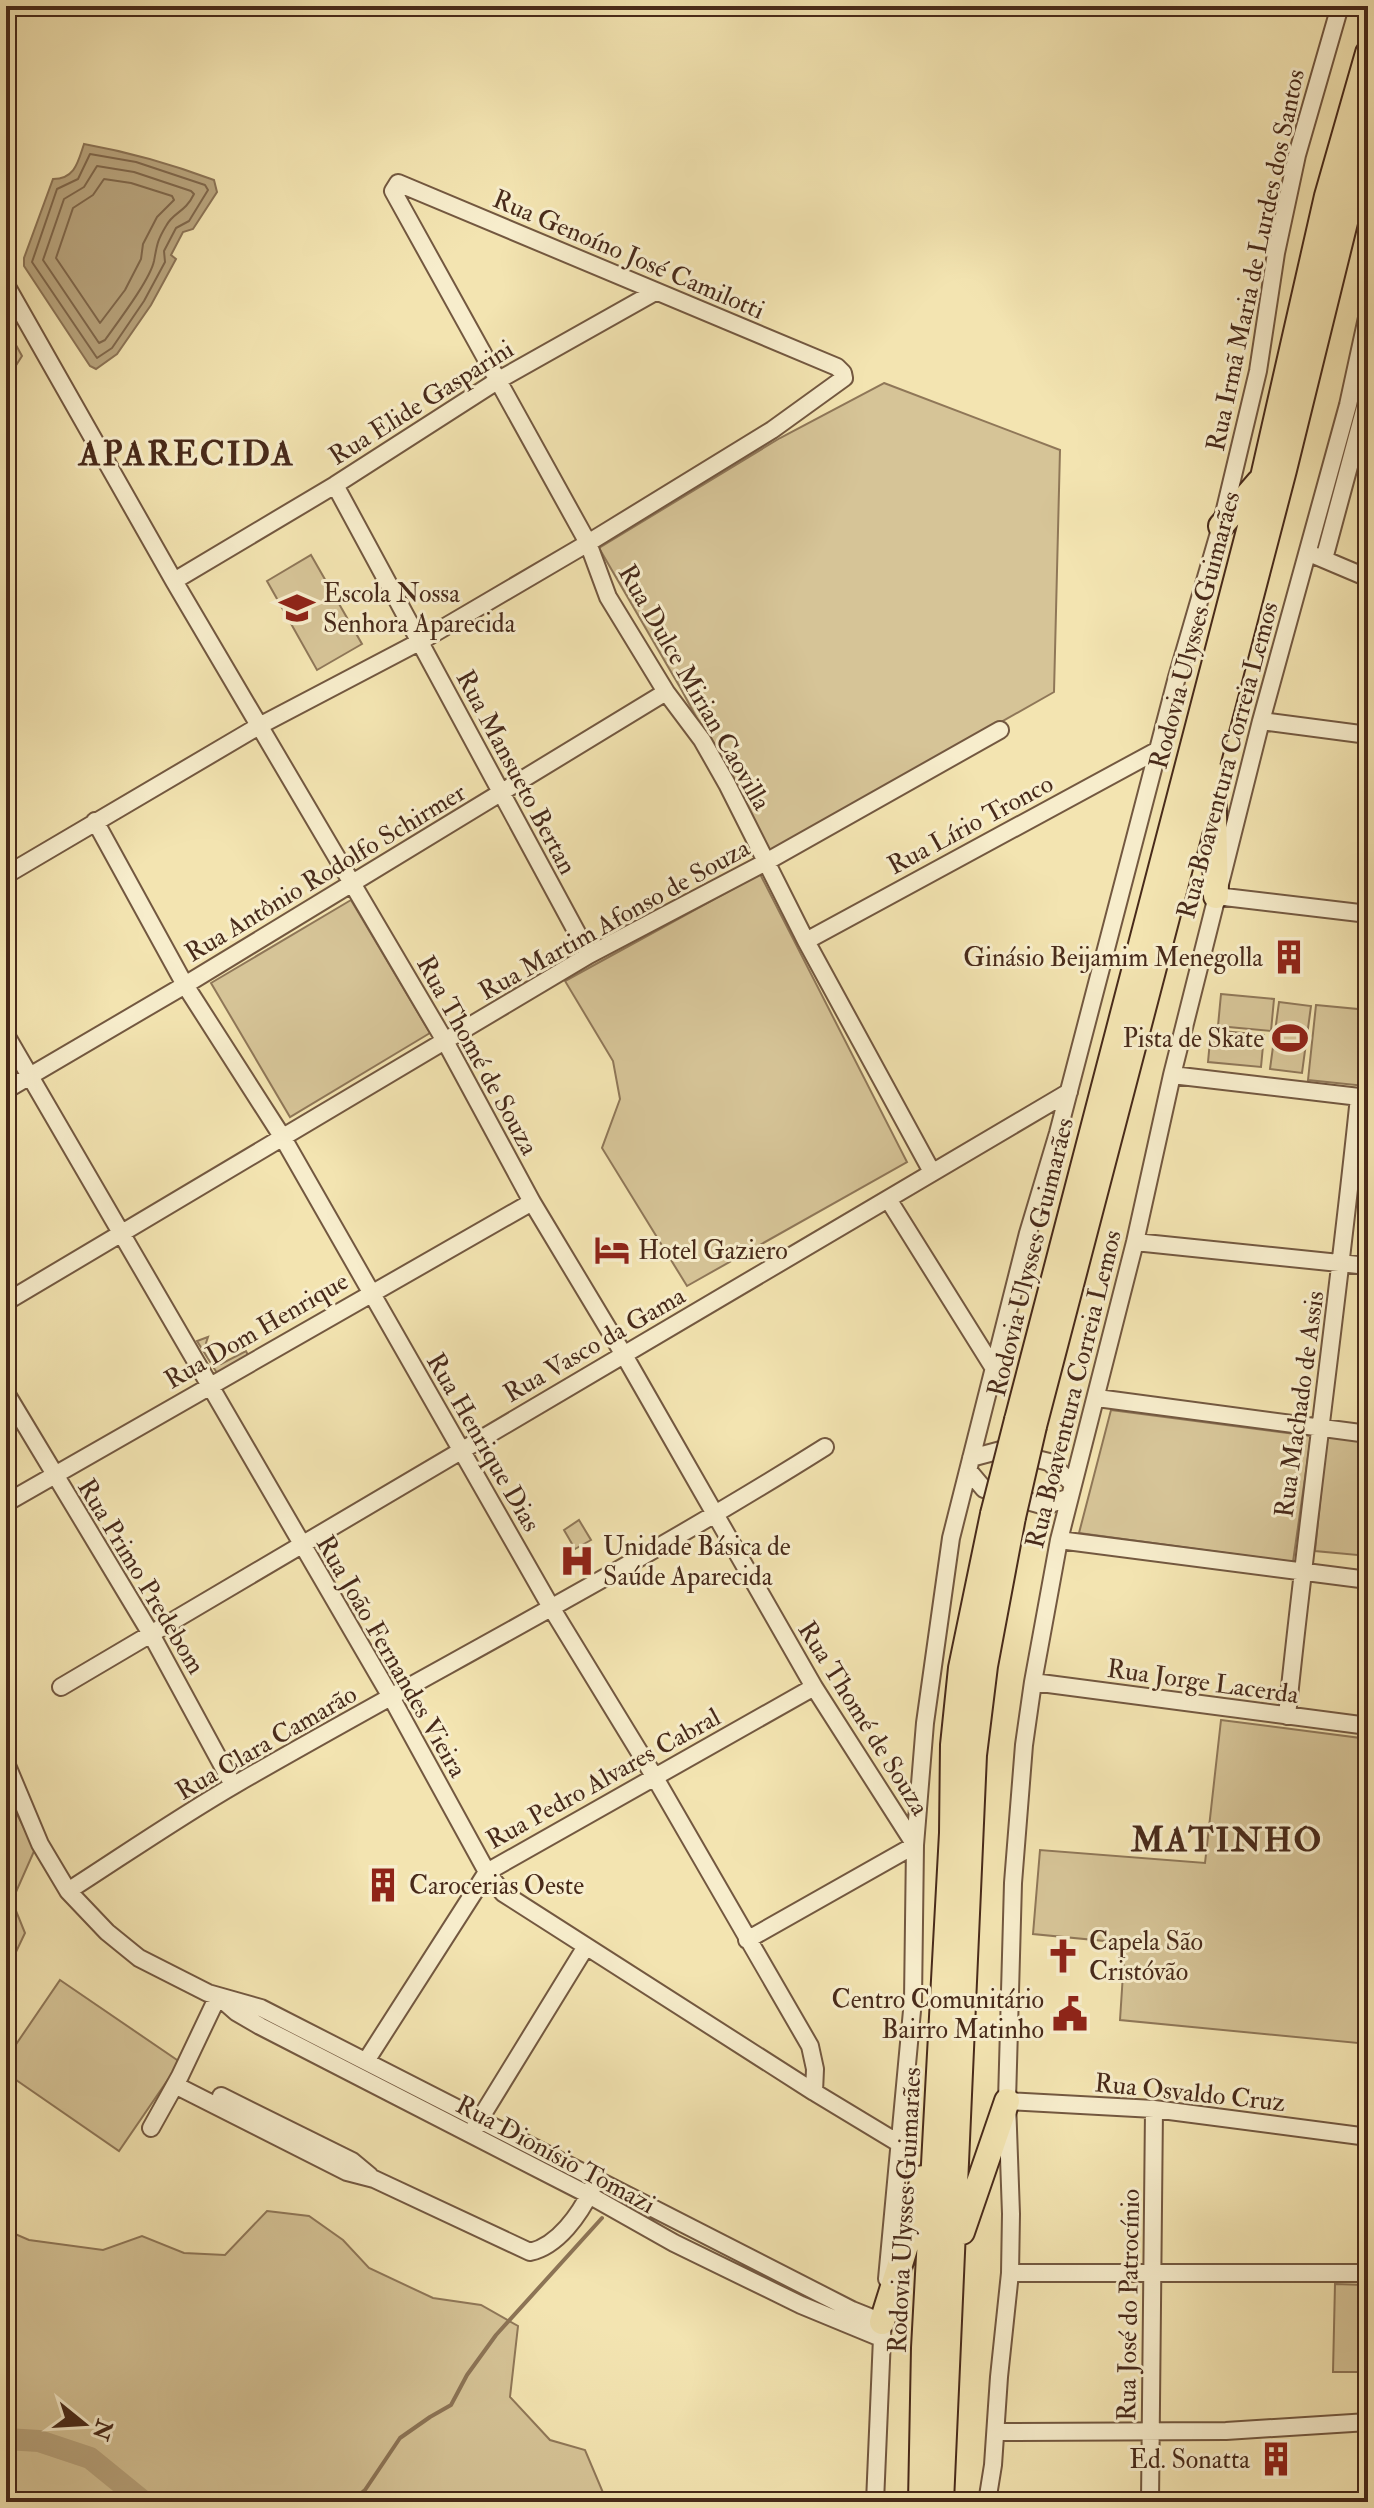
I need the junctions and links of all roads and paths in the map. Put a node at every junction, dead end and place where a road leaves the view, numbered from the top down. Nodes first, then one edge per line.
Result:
1 (1340, 6) edge
2 (1368, 53) edge
3 (1368, 129) edge
4 (394, 186) joint
5 (6, 285) edge
6 (655, 292) junction
7 (1368, 313) edge
8 (497, 381) junction
9 (1362, 405) edge
10 (1263, 477) junction
11 (335, 485) junction
12 (1221, 526) junction
13 (588, 543) junction
14 (1307, 552) junction
15 (1324, 559) junction
16 (1368, 578) edge
17 (174, 581) junction
18 (421, 641) junction
19 (666, 692) junction
20 (1261, 721) junction
21 (259, 726) junction
22 (1000, 730) dead end
23 (1368, 735) edge
24 (1212, 747) junction
25 (1158, 750) junction
26 (501, 794) junction
27 (95, 821) junction
28 (766, 862) junction
29 (6, 875) edge
30 (351, 882) junction
31 (1216, 896) junction
32 (1368, 914) edge
33 (806, 941) junction
34 (589, 955) junction
35 (185, 985) junction
36 (6, 1035) edge
37 (445, 1041) junction
38 (1172, 1075) junction
39 (30, 1076) junction
40 (6, 1090) edge
41 (1069, 1092) junction
42 (1363, 1098) edge
43 (283, 1138) junction
44 (932, 1172) junction
45 (888, 1199) junction
46 (532, 1202) junction
47 (120, 1233) junction
48 (1135, 1242) junction
49 (1342, 1264) junction
50 (1368, 1266) edge
51 (371, 1292) junction
52 (6, 1302) edge
53 (624, 1355) junction
54 (993, 1367) junction
55 (209, 1386) junction
56 (6, 1393) edge
57 (1097, 1398) junction
58 (1025, 1423) junction
59 (979, 1424) junction
60 (1320, 1428) junction
61 (1368, 1434) edge
62 (825, 1447) dead end
63 (1083, 1448) junction
64 (460, 1450) junction
65 (1001, 1450) junction
66 (1049, 1462) junction
67 (969, 1464) junction
68 (54, 1474) junction
69 (984, 1489) junction
70 (1072, 1490) junction
71 (960, 1501) junction
72 (6, 1503) edge
73 (1045, 1506) junction
74 (717, 1515) junction
75 (1003, 1515) junction
76 (1061, 1533) junction
77 (301, 1545) junction
78 (1302, 1570) junction
79 (1368, 1580) edge
80 (552, 1609) junction
81 (151, 1634) junction
82 (1033, 1682) junction
83 (61, 1687) dead end
84 (814, 1687) junction
85 (391, 1697) junction
86 (1287, 1716) junction
87 (1368, 1726) edge
88 (6, 1763) edge
89 (654, 1776) junction
90 (233, 1785) junction
91 (915, 1845) junction
92 (487, 1872) junction
93 (68, 1891) junction
94 (747, 1940) junction
95 (585, 1948) junction
96 (218, 1996) junction
97 (366, 2061) junction
98 (177, 2081) junction
99 (814, 2092) junction
100 (1007, 2101) junction
101 (1154, 2109) junction
102 (938, 2117) junction
103 (479, 2120) junction
104 (151, 2128) dead end
105 (471, 2135) junction
106 (1368, 2137) edge
107 (900, 2144) junction
108 (553, 2157) junction
109 (543, 2172) junction
110 (593, 2188) junction
111 (687, 2226) junction
112 (674, 2243) junction
113 (741, 2254) junction
114 (954, 2257) junction
115 (730, 2271) junction
116 (1010, 2273) junction
117 (1152, 2273) junction
118 (1368, 2273) edge
119 (808, 2288) junction
120 (801, 2305) junction
121 (881, 2330) junction
122 (1368, 2422) edge
123 (1150, 2430) junction
124 (996, 2432) junction
125 (875, 2494) edge
126 (921, 2502) edge
127 (941, 2502) edge
128 (987, 2502) edge
129 (1150, 2502) edge

1 - 12 street, Rua Irmã Maria de Lurdes dos Santos
2 - 10 highway, Rodovia Ulysses Guimarães
3 - 24 highway, Rodovia Ulysses Guimarães
4 - 6 street, Rua Genoíno José Camilotti
4 - 8 street, Rua Dulce Mirian Caovilla
5 - 17 street, Rua Thomé de Souza
6 - 8 street, Rua Elide Gasparini
6 - 13 street, Rua Genoíno José Camilotti
7 - 9 street, Rua Boaventura Correia Lemos
8 - 11 street, Rua Elide Gasparini
8 - 13 street, Rua Dulce Mirian Caovilla
9 - 14 street, Rua Boaventura Correia Lemos
9 - 15 street
10 - 12 highway
10 - 58 highway, Rodovia Ulysses Guimarães
11 - 17 street, Rua Elide Gasparini
11 - 18 street, Rua Mansueto Bertan
12 - 25 street, Rua Irmã Maria de Lurdes dos Santos
13 - 18 street
13 - 19 street, Rua Dulce Mirian Caovilla
14 - 15 street
14 - 20 street, Rua Boaventura Correia Lemos
15 - 16 street
17 - 21 street, Rua Thomé de Souza
18 - 21 street
18 - 26 street, Rua Mansueto Bertan
19 - 26 street, Rua Antônio Rodolfo Schirmer
19 - 28 street, Rua Dulce Mirian Caovilla
20 - 23 street
20 - 31 street, Rua Boaventura Correia Lemos
21 - 27 street
21 - 30 street, Rua Thomé de Souza
22 - 28 street, Rua Martim Afonso de Souza
24 - 31 highway
24 - 58 highway, Rodovia Ulysses Guimarães
25 - 33 street, Rua Lírio Tronco
25 - 41 street, Rua Irmã Maria de Lurdes dos Santos
26 - 30 street, Rua Antônio Rodolfo Schirmer
26 - 34 street, Rua Mansueto Bertan
27 - 29 street
27 - 35 street, Rua Henrique Dias
28 - 33 street, Rua Dulce Mirian Caovilla
28 - 34 street, Rua Martim Afonso de Souza
30 - 35 street, Rua Antônio Rodolfo Schirmer
30 - 37 street, Rua Thomé de Souza
31 - 32 street
31 - 38 street, Rua Boaventura Correia Lemos
33 - 44 street, Rua Dulce Mirian Caovilla
34 - 37 street, Rua Martim Afonso de Souza
35 - 39 street, Rua Antônio Rodolfo Schirmer
35 - 43 street, Rua Henrique Dias
36 - 39 street, Rua João Fernandes Vieira
37 - 43 street, Rua Martim Afonso de Souza
37 - 46 street, Rua Thomé de Souza
38 - 42 street
38 - 48 street, Rua Boaventura Correia Lemos
39 - 40 street, Rua Antônio Rodolfo Schirmer
39 - 47 street, Rua João Fernandes Vieira
41 - 44 street, Rua Vasco da Gama
41 - 54 street, Rua Irmã Maria de Lurdes dos Santos
42 - 49 street, Rua Machado de Assis
43 - 47 street, Rua Martim Afonso de Souza
43 - 51 street, Rua Henrique Dias
44 - 45 street, Rua Vasco da Gama
45 - 53 street, Rua Vasco da Gama
45 - 54 street
46 - 51 street, Rua Dom Henrique
46 - 53 street, Rua Thomé de Souza
47 - 52 street, Rua Martim Afonso de Souza
47 - 55 street, Rua João Fernandes Vieira
48 - 49 street
48 - 57 street, Rua Boaventura Correia Lemos
49 - 50 street
49 - 60 street, Rua Machado de Assis
51 - 55 street, Rua Dom Henrique
51 - 64 street, Rua Henrique Dias
53 - 64 street, Rua Vasco da Gama
53 - 74 street, Rua Thomé de Souza
54 - 59 street, Rua Irmã Maria de Lurdes dos Santos
55 - 68 street, Rua Dom Henrique
55 - 77 street, Rua João Fernandes Vieira
56 - 68 street, Rua Primo Predebom
57 - 60 street
57 - 63 street, Rua Boaventura Correia Lemos
58 - 75 highway, Rodovia Ulysses Guimarães, bridge
59 - 65 street
59 - 67 street, Rua Irmã Maria de Lurdes dos Santos
60 - 61 street
60 - 78 street, Rua Machado de Assis
62 - 74 street, Rua Clara Camarão
63 - 66 street
63 - 70 street, Rua Boaventura Correia Lemos
64 - 77 street, Rua Vasco da Gama
64 - 80 street, Rua Henrique Dias
65 - 66 street
65 - 67 street
66 - 70 street
67 - 69 street
67 - 71 street, Rua Irmã Maria de Lurdes dos Santos
68 - 72 street, Rua Dom Henrique
68 - 81 street, Rua Primo Predebom
69 - 71 street
69 - 73 street
70 - 73 street
70 - 76 street, Rua Boaventura Correia Lemos
71 - 91 street, Rua Irmã Maria de Lurdes dos Santos
73 - 76 street
74 - 80 street, Rua Clara Camarão
74 - 84 street, Rua Thomé de Souza
75 - 102 highway, Rodovia Ulysses Guimarães
75 - 114 highway, Rodovia Ulysses Guimarães
76 - 78 street
76 - 82 street, Rua Boaventura Correia Lemos
77 - 81 street, Rua Vasco da Gama
77 - 85 street, Rua João Fernandes Vieira
78 - 79 street
78 - 86 street, Rua Machado de Assis
80 - 85 street, Rua Clara Camarão
80 - 89 street, Rua Henrique Dias
81 - 83 street, Rua Vasco da Gama
81 - 90 street, Rua Primo Predebom
82 - 86 street, Rua Jorge Lacerda
82 - 100 street, Rua Boaventura Correia Lemos
84 - 89 street, Rua Pedro Alvares Cabral
84 - 91 street, Rua Thomé de Souza
85 - 90 street, Rua Clara Camarão
85 - 92 street, Rua João Fernandes Vieira
86 - 87 street, Rua Jorge Lacerda
88 - 93 street, Rua Dionísio Tomazi
89 - 92 street, Rua Pedro Alvares Cabral
89 - 94 street, Rua Henrique Dias
90 - 93 street, Rua Clara Camarão
91 - 94 street
91 - 107 street, Rua Irmã Maria de Lurdes dos Santos
92 - 95 street, Rua João Fernandes Vieira
92 - 97 street, Rua Pedro Alvares Cabral
93 - 96 street, Rua Dionísio Tomazi
94 - 99 street, Rua Henrique Dias
95 - 99 street, Rua João Fernandes Vieira
95 - 103 street
96 - 97 street, Rua Dionísio Tomazi
96 - 98 street
96 - 105 street, Rua Dionísio Tomazi
97 - 103 street, Rua Dionísio Tomazi
98 - 104 street
98 - 110 street
99 - 107 street, Rua João Fernandes Vieira
100 - 101 street, Rua Osvaldo Cruz
100 - 114 highway
100 - 116 street, Rua Boaventura Correia Lemos
101 - 106 street, Rua Osvaldo Cruz
101 - 117 street, Rua José do Patrocínio
102 - 121 highway
102 - 126 highway, Rodovia Ulysses Guimarães
103 - 105 street
103 - 108 street, Rua Dionísio Tomazi
105 - 109 street, Rua Dionísio Tomazi
107 - 121 street, Rua Irmã Maria de Lurdes dos Santos
108 - 109 street
108 - 110 street, Rua Dionísio Tomazi
109 - 110 street, Rua Dionísio Tomazi
110 - 111 street, Rua Dionísio Tomazi
110 - 112 street, Rua Dionísio Tomazi
111 - 112 street
111 - 113 street, Rua Dionísio Tomazi
112 - 115 street, Rua Dionísio Tomazi
113 - 115 street
113 - 119 street, Rua Dionísio Tomazi
114 - 127 highway, Rodovia Ulysses Guimarães
115 - 120 street, Rua Dionísio Tomazi
116 - 117 street
116 - 124 street, Rua Boaventura Correia Lemos
117 - 118 street
117 - 123 street, Rua José do Patrocínio
119 - 120 street
119 - 121 street, Rua Dionísio Tomazi
120 - 121 street, Rua Dionísio Tomazi
121 - 125 street, Rua Irmã Maria de Lurdes dos Santos
122 - 123 street
123 - 124 street
123 - 129 street, Rua José do Patrocínio
124 - 128 street, Rua Boaventura Correia Lemos

